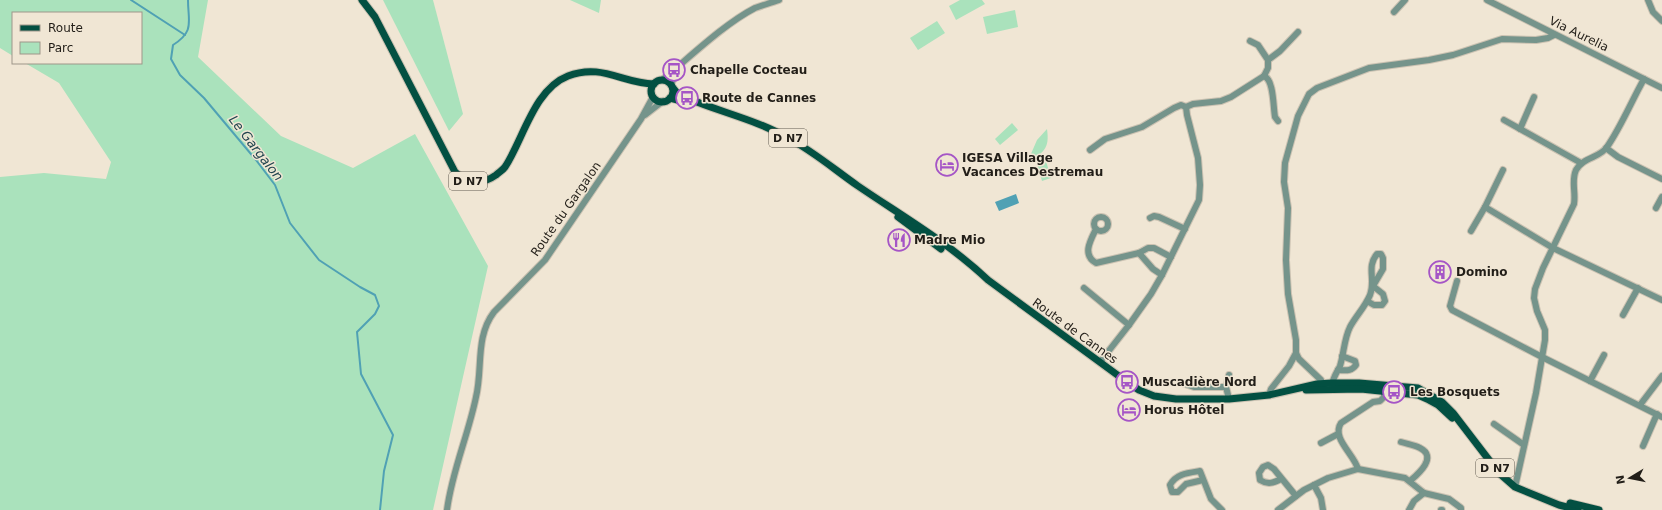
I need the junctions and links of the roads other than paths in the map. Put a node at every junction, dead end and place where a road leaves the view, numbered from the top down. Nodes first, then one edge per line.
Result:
1 (362, 0) edge
2 (779, 0) edge
3 (1405, 0) edge
4 (1486, 0) edge
5 (1648, 0) edge
6 (1394, 12) dead end
7 (1662, 21) edge
8 (1298, 32) dead end
9 (1554, 35) junction
10 (1250, 41) dead end
11 (1268, 60) junction
12 (678, 67) junction
13 (1264, 76) junction
14 (1644, 79) junction
15 (662, 80) junction
16 (672, 86) junction
17 (1662, 88) edge
18 (653, 90) junction
19 (1534, 97) dead end
20 (666, 100) junction
21 (709, 107) junction
22 (1186, 107) junction
23 (641, 119) junction
24 (1504, 120) dead end
25 (1278, 121) dead end
26 (1520, 129) junction
27 (1606, 148) junction
28 (1090, 150) dead end
29 (1581, 163) junction
30 (1503, 170) dead end
31 (1662, 179) edge
32 (1662, 198) edge
33 (1485, 207) junction
34 (1656, 208) dead end
35 (1150, 218) dead end
36 (1096, 229) dead end
37 (1185, 230) junction
38 (1471, 231) dead end
39 (1553, 248) junction
40 (1139, 253) junction
41 (1171, 257) junction
42 (1162, 275) junction
43 (1457, 281) dead end
44 (1084, 288) dead end
45 (1638, 288) junction
46 (1662, 300) edge
47 (1367, 301) junction
48 (1623, 315) dead end
49 (1129, 325) junction
50 (1296, 353) junction
51 (1604, 355) dead end
52 (1342, 356) junction
53 (1542, 357) junction
54 (1100, 362) junction
55 (1338, 370) junction
56 (1229, 375) dead end
57 (1662, 376) edge
58 (1590, 381) junction
59 (1182, 383) dead end
60 (1333, 384) junction
61 (1365, 384) junction
62 (1226, 387) junction
63 (1324, 387) junction
64 (1410, 387) junction
65 (1379, 390) junction
66 (1269, 395) junction
67 (1229, 399) junction
68 (1373, 402) junction
69 (1640, 405) junction
70 (1660, 415) edge
71 (1494, 424) dead end
72 (1463, 427) junction
73 (1338, 434) junction
74 (1402, 442) dead end
75 (1321, 443) dead end
76 (1524, 445) junction
77 (1643, 446) dead end
78 (1358, 469) junction
79 (1281, 479) dead end
80 (1203, 480) junction
81 (1410, 481) junction
82 (1314, 485) junction
83 (1515, 487) junction
84 (1424, 493) junction
85 (1296, 496) junction
86 (1537, 496) junction
87 (446, 510) edge
88 (1222, 510) edge
89 (1278, 510) edge
90 (1323, 510) edge
91 (1410, 510) edge
92 (1461, 510) edge
93 (1578, 510) edge
94 (1599, 510) edge

1 - 18 main road, D N7
2 - 12 street
3 - 6 street
4 - 9 street, Via Aurelia
5 - 7 street
8 - 11 street
9 - 14 street, Via Aurelia
9 - 50 street
10 - 11 street
11 - 13 street
12 - 15 street
12 - 16 street
13 - 22 street
13 - 25 street
14 - 17 street, Via Aurelia
14 - 27 street
15 - 16 main road
15 - 18 main road
16 - 20 main road
16 - 21 main road, Route de Cannes / D N7
18 - 20 main road
18 - 23 street, Route du Gargalon
19 - 26 street
20 - 21 main road, Route de Cannes / D N7
20 - 23 street, Route du Gargalon
21 - 54 main road, Route de Cannes / D N7
22 - 28 street
22 - 37 street
23 - 87 street, Route du Gargalon
24 - 26 street
26 - 29 street
27 - 29 street
27 - 31 street
29 - 39 street
30 - 33 street
32 - 34 street
33 - 38 street
33 - 39 street
35 - 37 street
36 - 40 street
37 - 41 street
39 - 45 street
39 - 53 street
40 - 41 street
40 - 42 street
41 - 42 street
42 - 49 street
43 - 53 street
44 - 49 street
45 - 46 street
45 - 48 street
47 - 47 street
47 - 52 street
49 - 54 street
50 - 63 street
50 - 66 street
51 - 58 street
52 - 55 street
52 - 55 street
53 - 58 street
53 - 76 street
54 - 67 main road, Route de Cannes / D N7
55 - 60 street
56 - 62 street
57 - 69 street
58 - 69 street
59 - 62 street
60 - 61 main road, Route de Cannes / D N7
60 - 63 main road, Route de Cannes / D N7
60 - 65 main road, Route de Cannes / D N7
61 - 64 main road, Route de Cannes / D N7
61 - 65 street
62 - 67 street
63 - 66 main road, Route de Cannes / D N7
64 - 65 street
64 - 72 main road, Route de Cannes / D N7
65 - 68 street
65 - 68 street
65 - 72 main road, Route de Cannes / D N7
66 - 67 main road, Route de Cannes / D N7
68 - 73 street
69 - 70 street
70 - 77 street
71 - 76 street
72 - 83 main road, Route de Cannes / D N7
73 - 75 street
73 - 78 street
74 - 81 street
76 - 83 street
78 - 81 street
78 - 82 street
79 - 85 street
80 - 80 street
80 - 88 street
81 - 84 street
82 - 85 street
82 - 90 street
83 - 86 main road, Route de Cannes / D N7
84 - 91 street
84 - 92 street
85 - 89 street
86 - 93 main road, Route de Cannes / D N7
86 - 94 main road, Route de Cannes / D N7

